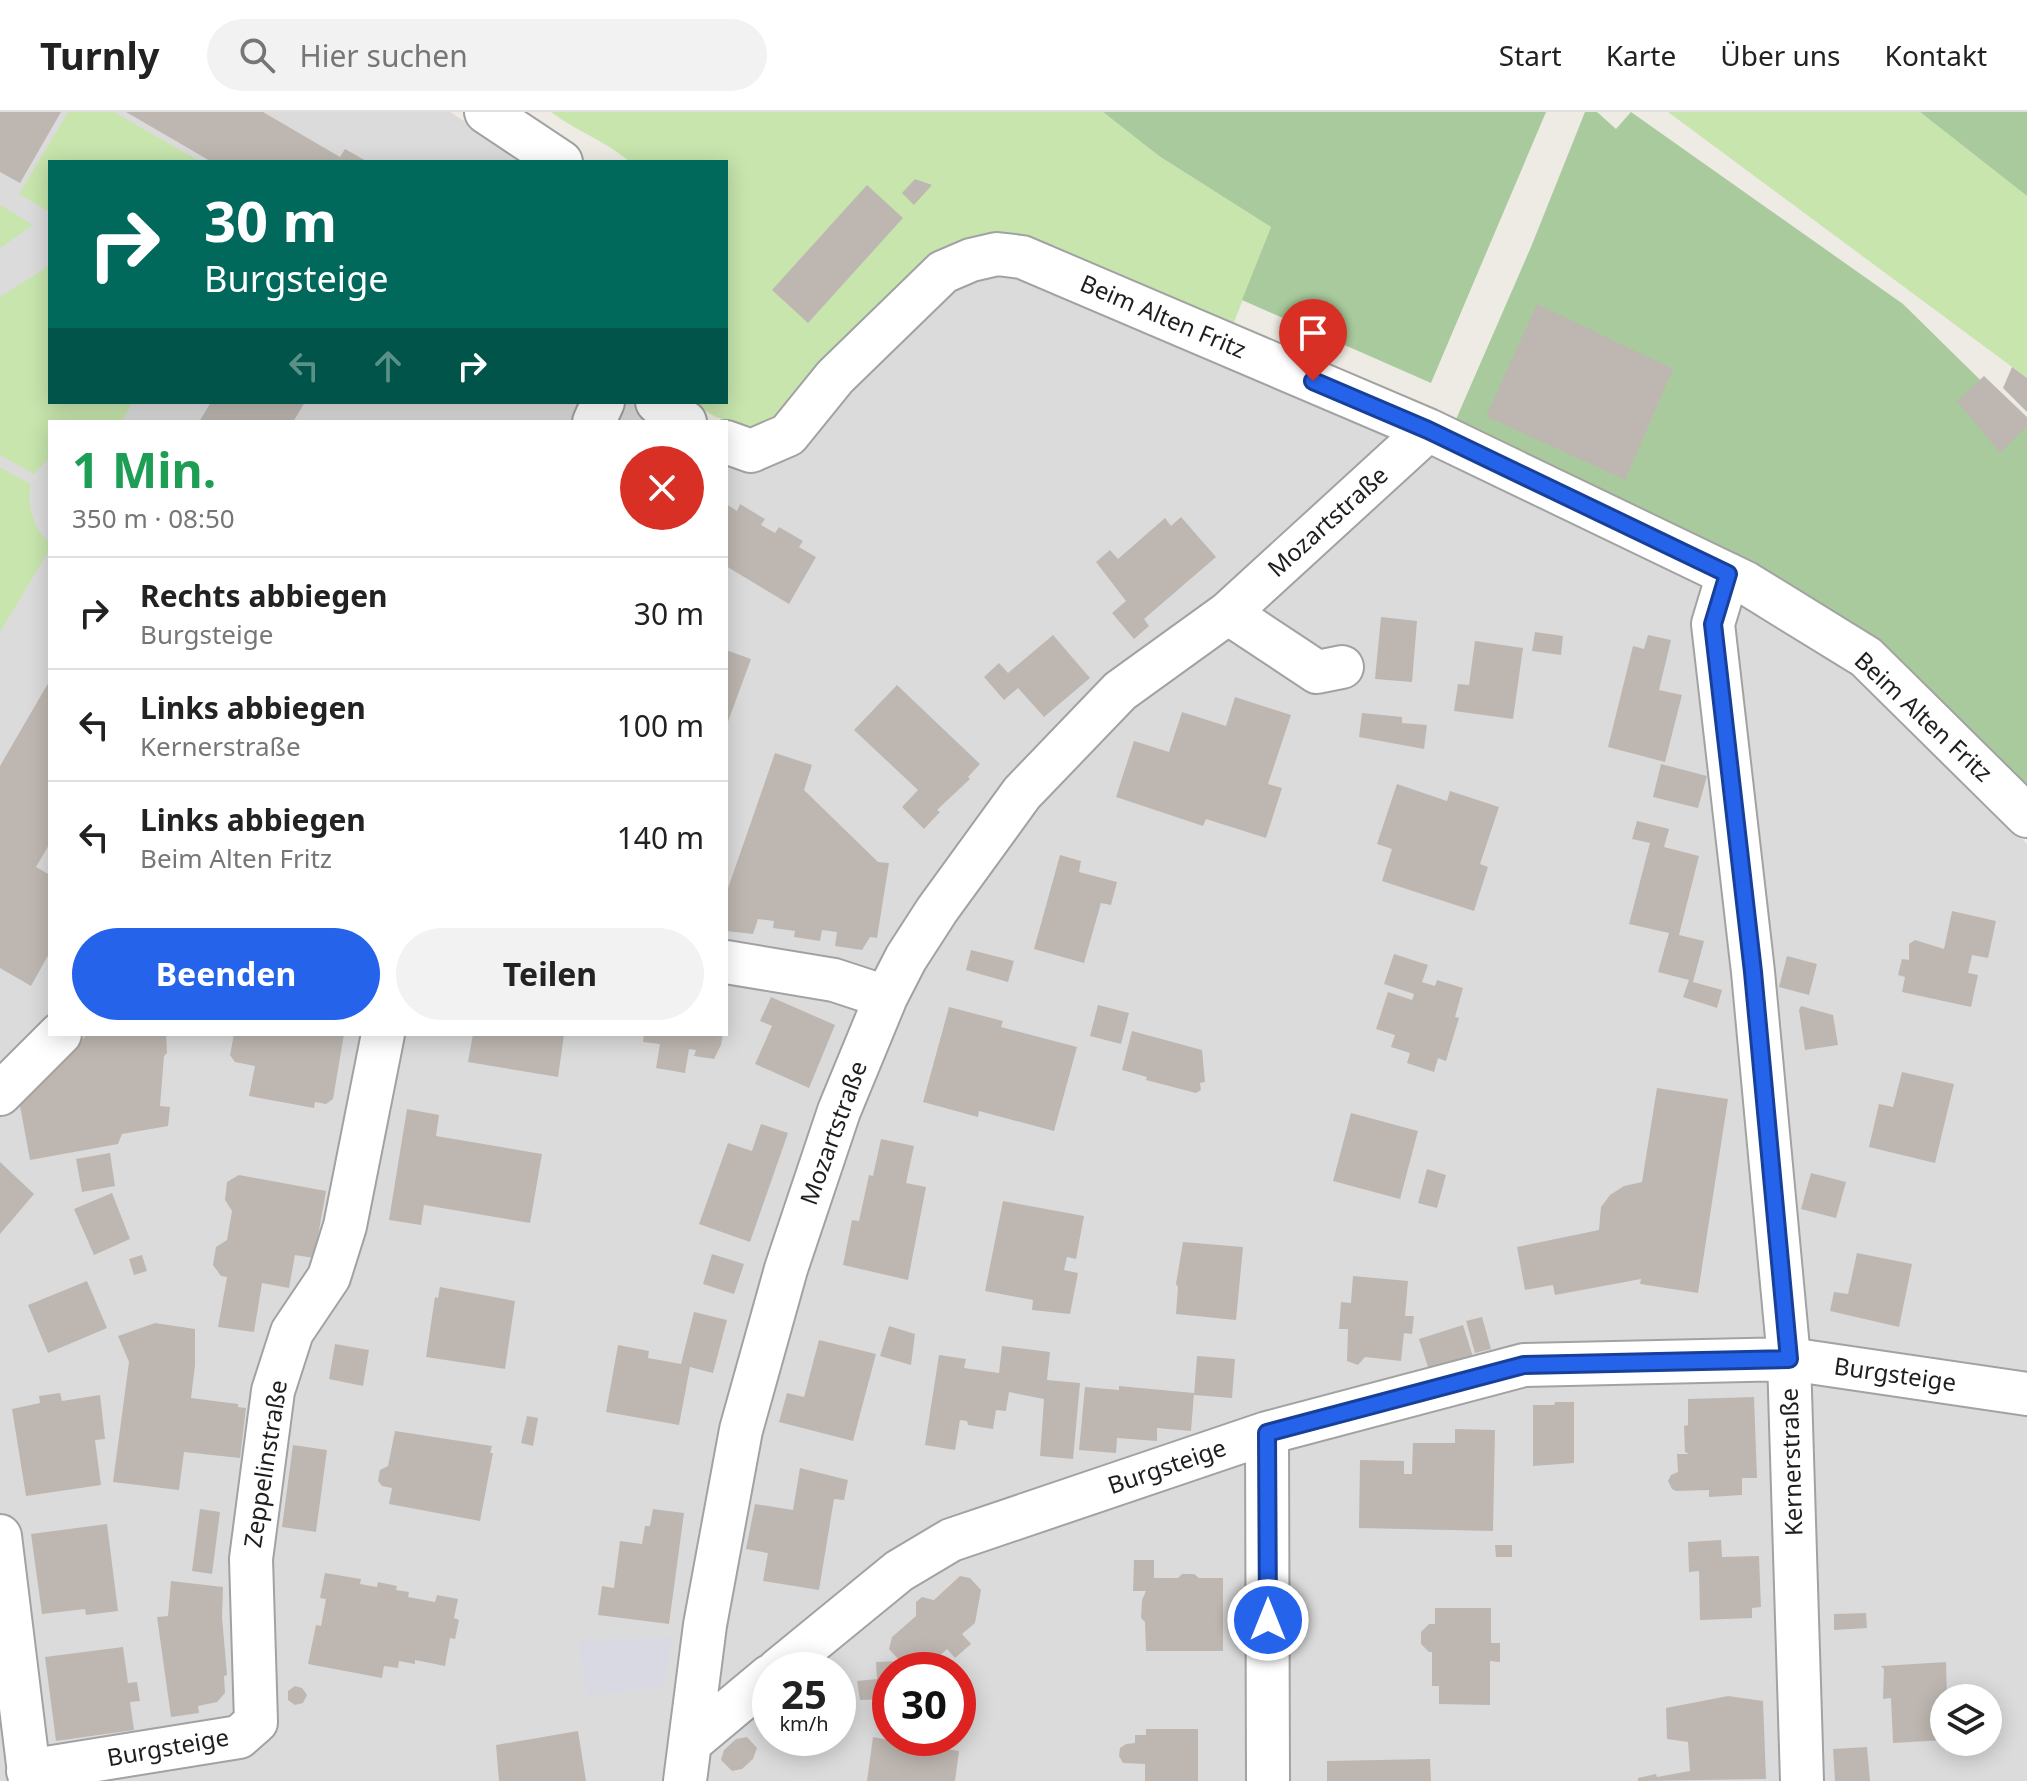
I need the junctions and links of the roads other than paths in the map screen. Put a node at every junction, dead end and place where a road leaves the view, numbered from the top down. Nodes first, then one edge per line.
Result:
1 (486, 112) edge
2 (558, 160) edge
3 (659, 404) edge
4 (682, 420) edge
5 (1428, 430) junction
6 (728, 443) edge
7 (1728, 574) junction
8 (1228, 613) junction
9 (1342, 667) dead end
10 (2027, 816) edge
11 (728, 962) edge
12 (886, 997) junction
13 (58, 1036) edge
14 (383, 1036) edge
15 (0, 1094) edge
16 (1789, 1359) junction
17 (2027, 1394) edge
18 (1267, 1433) junction
19 (0, 1536) edge
20 (800, 1652) edge
21 (752, 1695) edge
22 (256, 1722) joint
23 (688, 1761) edge
24 (29, 1776) edge
25 (1268, 1781) edge
26 (1802, 1781) edge

1 - 2 street
3 - 4 street
5 - 6 street, Beim Alten Fritz
5 - 7 street, Beim Alten Fritz
5 - 8 street, Mozartstraße
7 - 10 street, Beim Alten Fritz
7 - 16 street, Kernerstraße
8 - 9 street
8 - 12 street, Mozartstraße
11 - 12 street
12 - 23 street, Mozartstraße
13 - 15 street
14 - 22 street, Zeppelinstraße
16 - 17 street, Burgsteige
16 - 18 street, Burgsteige
16 - 26 street, Kernerstraße
18 - 20 street, Burgsteige
18 - 25 street
19 - 24 street
21 - 23 street
22 - 24 street, Burgsteige

